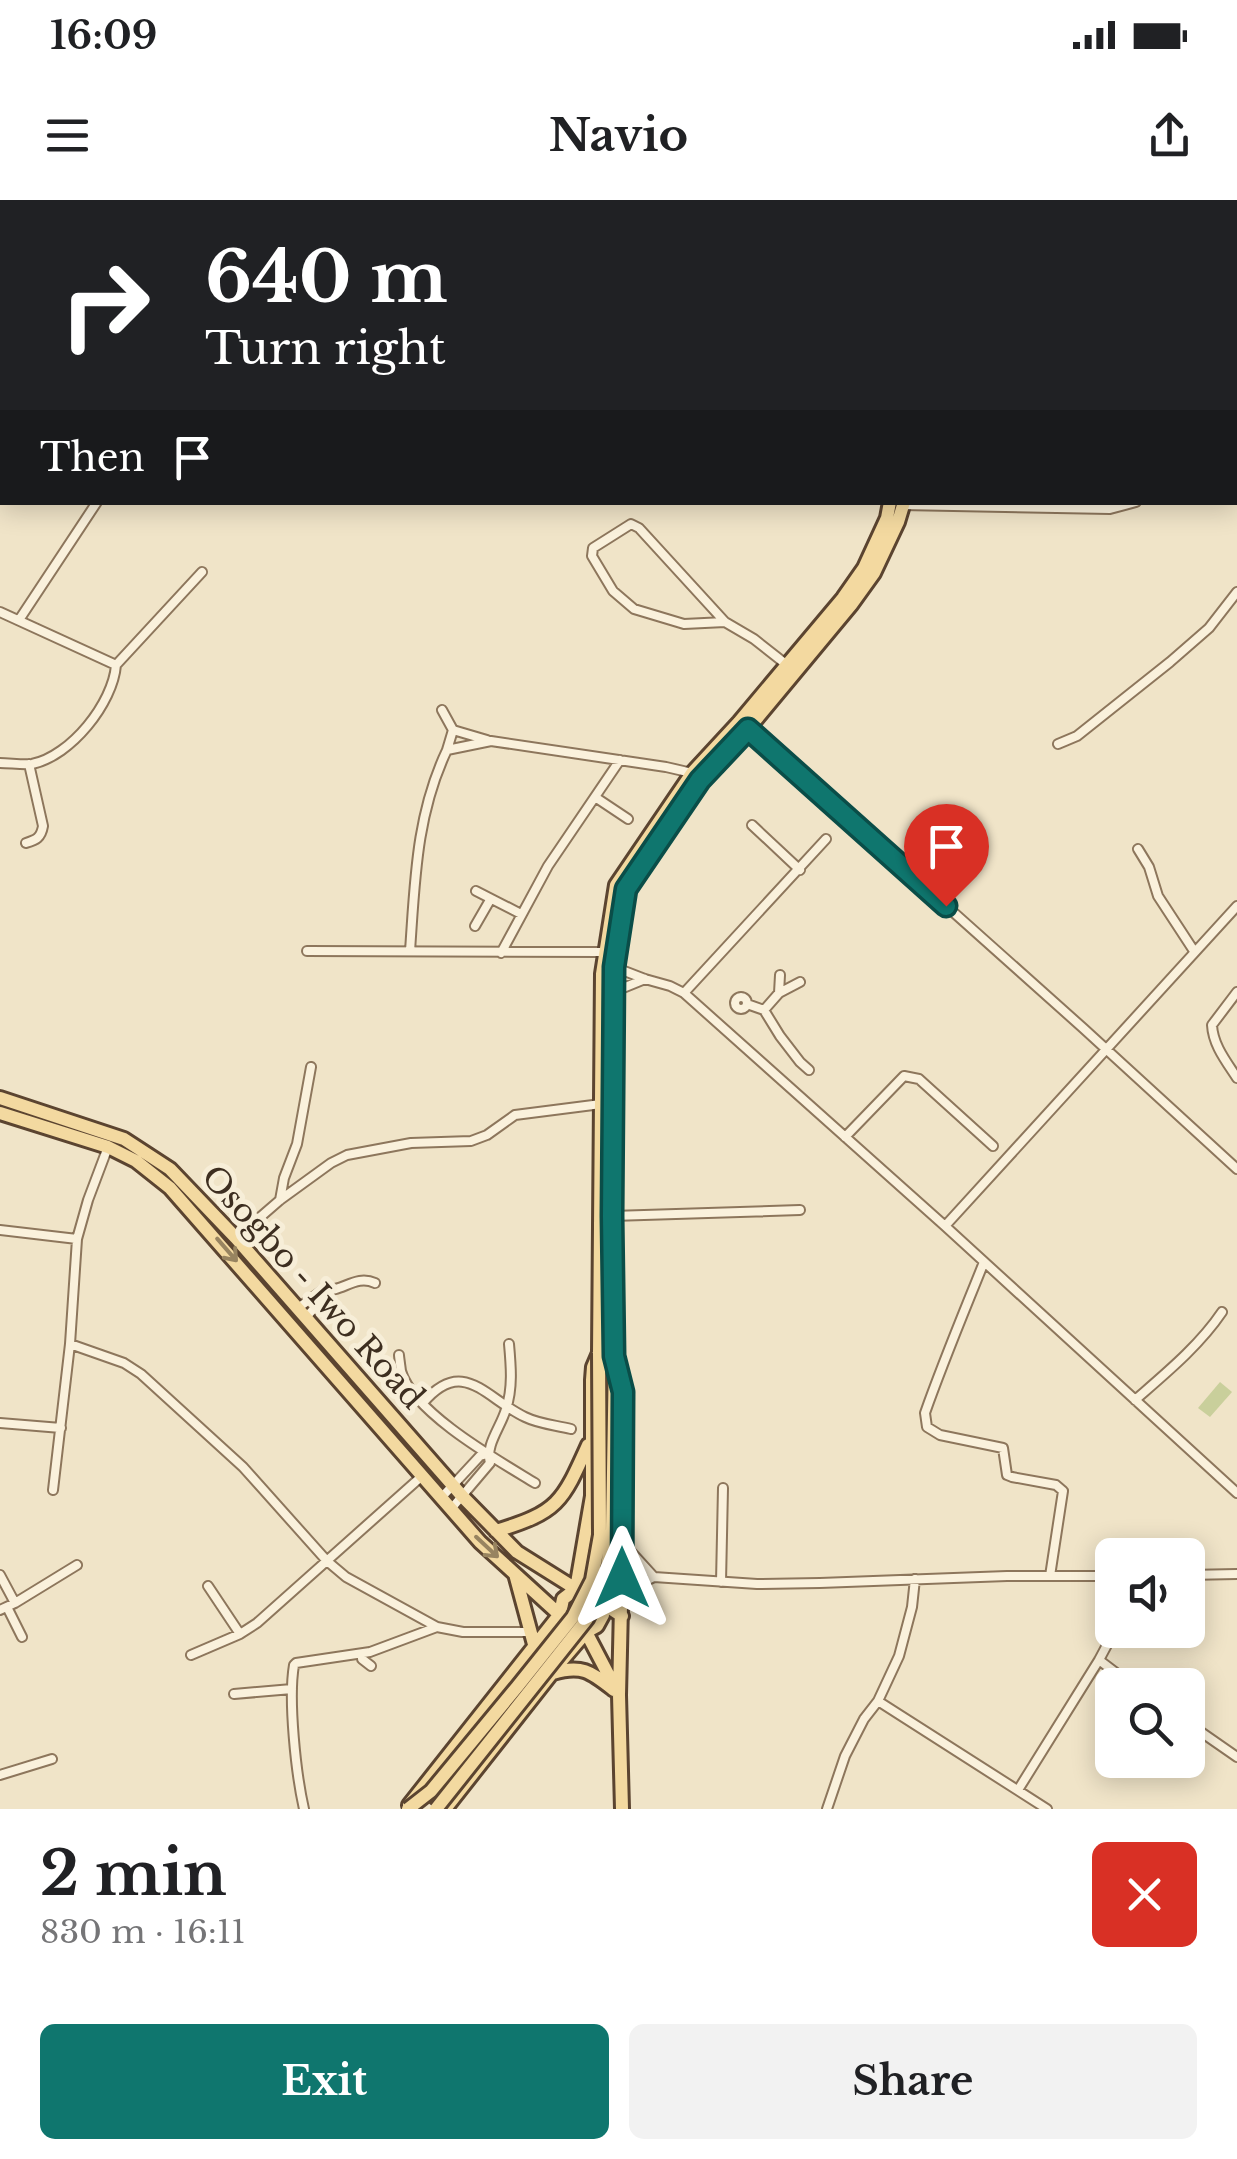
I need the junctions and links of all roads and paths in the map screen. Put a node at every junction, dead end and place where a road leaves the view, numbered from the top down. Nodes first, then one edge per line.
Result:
1 (95, 505) edge
2 (895, 505) edge
3 (896, 505) edge
4 (939, 505) edge
5 (1125, 505) edge
6 (202, 572) dead end
7 (1237, 592) edge
8 (0, 612) edge
9 (20, 620) junction
10 (725, 622) junction
11 (116, 665) junction
12 (786, 665) junction
13 (442, 710) dead end
14 (744, 725) junction
15 (453, 730) junction
16 (491, 741) junction
17 (1058, 744) dead end
18 (447, 750) junction
19 (620, 760) junction
20 (0, 763) edge
21 (29, 764) junction
22 (692, 773) junction
23 (594, 798) junction
24 (628, 819) dead end
25 (752, 825) dead end
26 (826, 840) dead end
27 (26, 844) dead end
28 (1138, 850) dead end
29 (800, 870) junction
30 (476, 891) dead end
31 (490, 900) junction
32 (1237, 906) edge
33 (521, 914) junction
34 (475, 926) dead end
35 (307, 951) dead end
36 (1194, 951) junction
37 (410, 952) junction
38 (604, 952) junction
39 (502, 953) junction
40 (608, 968) junction
41 (780, 975) dead end
42 (645, 980) junction
43 (800, 982) dead end
44 (608, 989) junction
45 (1237, 992) edge
46 (779, 993) junction
47 (684, 994) junction
48 (764, 1010) junction
49 (721, 1026) junction
50 (1105, 1049) junction
51 (311, 1067) dead end
52 (809, 1070) dead end
53 (1237, 1078) edge
54 (0, 1098) edge
55 (601, 1104) junction
56 (0, 1112) edge
57 (846, 1136) junction
58 (993, 1146) dead end
59 (108, 1147) junction
60 (1237, 1169) edge
61 (280, 1200) junction
62 (800, 1210) dead end
63 (612, 1216) junction
64 (945, 1226) junction
65 (0, 1230) edge
66 (236, 1238) junction
67 (77, 1239) junction
68 (984, 1262) junction
69 (374, 1283) dead end
70 (302, 1312) junction
71 (1222, 1312) dead end
72 (70, 1344) junction
73 (509, 1344) dead end
74 (599, 1353) junction
75 (399, 1356) dead end
76 (614, 1356) junction
77 (1136, 1400) junction
78 (423, 1402) junction
79 (507, 1408) junction
80 (0, 1424) edge
81 (60, 1428) junction
82 (571, 1429) dead end
83 (591, 1438) junction
84 (488, 1454) junction
85 (422, 1476) junction
86 (535, 1483) dead end
87 (454, 1485) junction
88 (723, 1488) dead end
89 (53, 1490) dead end
90 (1237, 1492) edge
91 (463, 1497) junction
92 (441, 1498) junction
93 (451, 1509) junction
94 (496, 1531) junction
95 (622, 1548) junction
96 (327, 1561) junction
97 (77, 1565) dead end
98 (514, 1572) junction
99 (1237, 1574) edge
100 (0, 1575) edge
101 (1205, 1575) edge
102 (1050, 1576) junction
103 (1095, 1576) edge
104 (654, 1577) junction
105 (915, 1579) junction
106 (721, 1582) junction
107 (208, 1586) dead end
108 (576, 1590) junction
109 (622, 1592) junction
110 (602, 1603) junction
111 (7, 1607) edge
112 (560, 1614) junction
113 (622, 1616) junction
114 (437, 1627) junction
115 (586, 1632) junction
116 (240, 1634) junction
117 (22, 1636) dead end
118 (535, 1640) junction
119 (1105, 1648) edge
120 (191, 1654) dead end
121 (564, 1659) junction
122 (1099, 1660) junction
123 (1110, 1668) edge
124 (553, 1673) junction
125 (292, 1689) junction
126 (234, 1694) dead end
127 (620, 1695) junction
128 (878, 1701) junction
129 (1205, 1735) edge
130 (1237, 1757) edge
131 (52, 1759) dead end
132 (0, 1775) edge
133 (1018, 1790) junction
134 (304, 1809) edge
135 (407, 1809) edge
136 (436, 1809) edge
137 (445, 1809) edge
138 (622, 1809) edge
139 (828, 1809) edge
140 (1046, 1809) edge

1 - 9 street
2 - 12 main road
3 - 14 main road
4 - 5 street
6 - 11 street
7 - 17 street
8 - 9 street
9 - 11 street
10 - 10 street
10 - 12 street
11 - 21 street
12 - 14 main road
13 - 15 street
14 - 22 main road
14 - 40 main road
14 - 50 street
15 - 16 street
15 - 18 street
16 - 18 street
16 - 19 street
18 - 37 street
19 - 22 street
19 - 23 street
20 - 21 street
21 - 27 street
22 - 38 main road
23 - 24 street
23 - 33 street
25 - 29 street
26 - 29 street
28 - 36 street
29 - 47 street
30 - 31 street
31 - 33 street
31 - 34 street
32 - 36 street
33 - 39 street
35 - 37 street
36 - 50 street
37 - 39 street
38 - 39 street
38 - 40 main road
40 - 42 street
40 - 44 main road
41 - 46 street
42 - 44 street
42 - 47 street
43 - 46 street
44 - 55 main road
44 - 63 main road
45 - 53 street
46 - 48 street
47 - 49 street
48 - 49 street
48 - 52 street
49 - 57 street
50 - 60 street
50 - 64 street
51 - 61 street
54 - 66 main road, Osogbo - Iwo Road
55 - 61 street
55 - 74 main road
56 - 59 main road, Osogbo - Iwo Road
57 - 58 street
57 - 64 street
59 - 67 street
59 -> 85 main road, Osogbo - Iwo Road
61 - 66 street
62 - 63 street
63 - 76 main road
64 - 68 street
65 - 67 street
66 - 70 main road, Osogbo - Iwo Road
67 - 72 street
68 - 77 street
68 - 102 street
69 - 70 street
70 - 87 main road, Osogbo - Iwo Road
71 - 77 street
72 - 81 street
72 - 96 street
73 - 79 street
74 - 83 main road
74 - 135 main road, bridge
75 - 78 street
76 - 95 main road
76 - 136 main road, bridge
77 - 90 street
78 - 79 street
78 - 84 street
79 - 82 street
79 - 84 street
80 - 81 street
81 - 89 street
83 - 94 main road
83 - 108 main road
84 - 86 street
84 - 87 street
84 - 91 street
85 - 92 main road, Osogbo - Iwo Road
85 - 96 street
87 - 91 main road, Osogbo - Iwo Road
87 - 92 street
88 - 106 street
91 - 93 street
91 - 94 main road, Osogbo - Iwo Road
92 - 93 main road, Osogbo - Iwo Road
93 -> 98 main road, Osogbo - Iwo Road
94 - 108 main road, Osogbo - Iwo Road
95 - 104 street
95 - 109 main road
95 - 110 main road
96 - 114 street
96 - 116 street
97 - 111 street
98 - 112 main road, Osogbo - Iwo Road
98 - 118 main road
99 - 101 street
100 - 111 street
102 - 103 street
102 - 105 street
104 - 106 street
104 - 109 street
105 - 106 street
105 - 128 street
107 - 116 street
108 - 110 main road
108 - 112 main road
109 - 110 street
109 - 113 main road
110 - 113 main road
110 - 115 main road
111 - 117 street
112 - 115 main road
112 - 118 main road
113 - 127 main road
114 - 118 street
114 - 125 street
115 - 121 main road
115 - 127 main road
116 - 120 street
118 - 121 main road
118 - 135 main road
119 - 122 street
121 - 124 main road
122 - 123 street
122 - 133 street
124 - 127 main road
124 - 137 main road
125 - 126 street
125 - 134 street
127 - 138 main road
128 - 133 street
128 - 139 street
129 - 130 street
131 - 132 street
133 - 140 street

